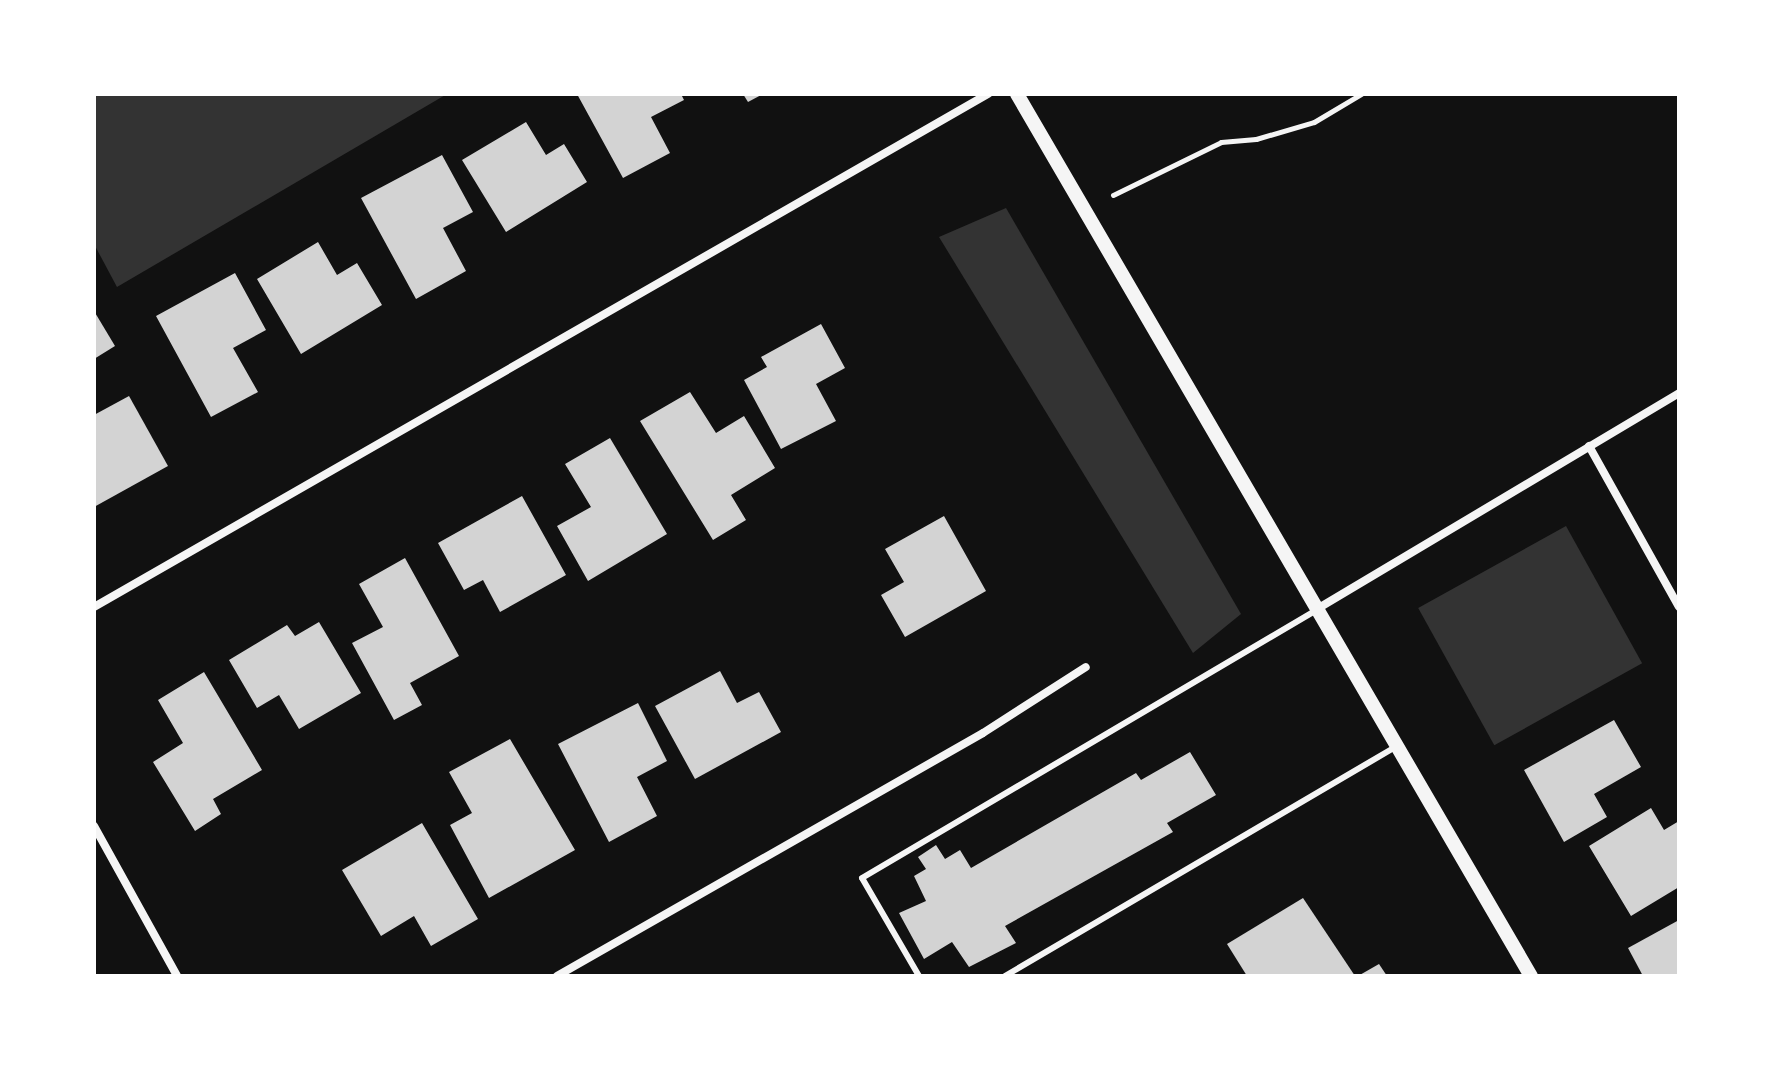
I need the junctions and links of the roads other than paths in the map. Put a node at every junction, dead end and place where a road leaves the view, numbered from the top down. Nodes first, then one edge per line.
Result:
1 (988, 94) edge
2 (1017, 94) edge
3 (1679, 393) edge
4 (1589, 446) junction
5 (94, 607) edge
6 (1679, 607) edge
7 (1317, 609) junction
8 (1086, 667) dead end
9 (1397, 746) junction
10 (94, 826) edge
11 (177, 976) edge
12 (557, 976) edge
13 (919, 976) edge
14 (1005, 976) edge
15 (1531, 976) edge

1 - 5 street
2 - 7 street
3 - 4 street
4 - 6 street
4 - 7 street
7 - 9 street
7 - 13 lane
8 - 12 street
9 - 14 lane
9 - 15 street
10 - 11 street

